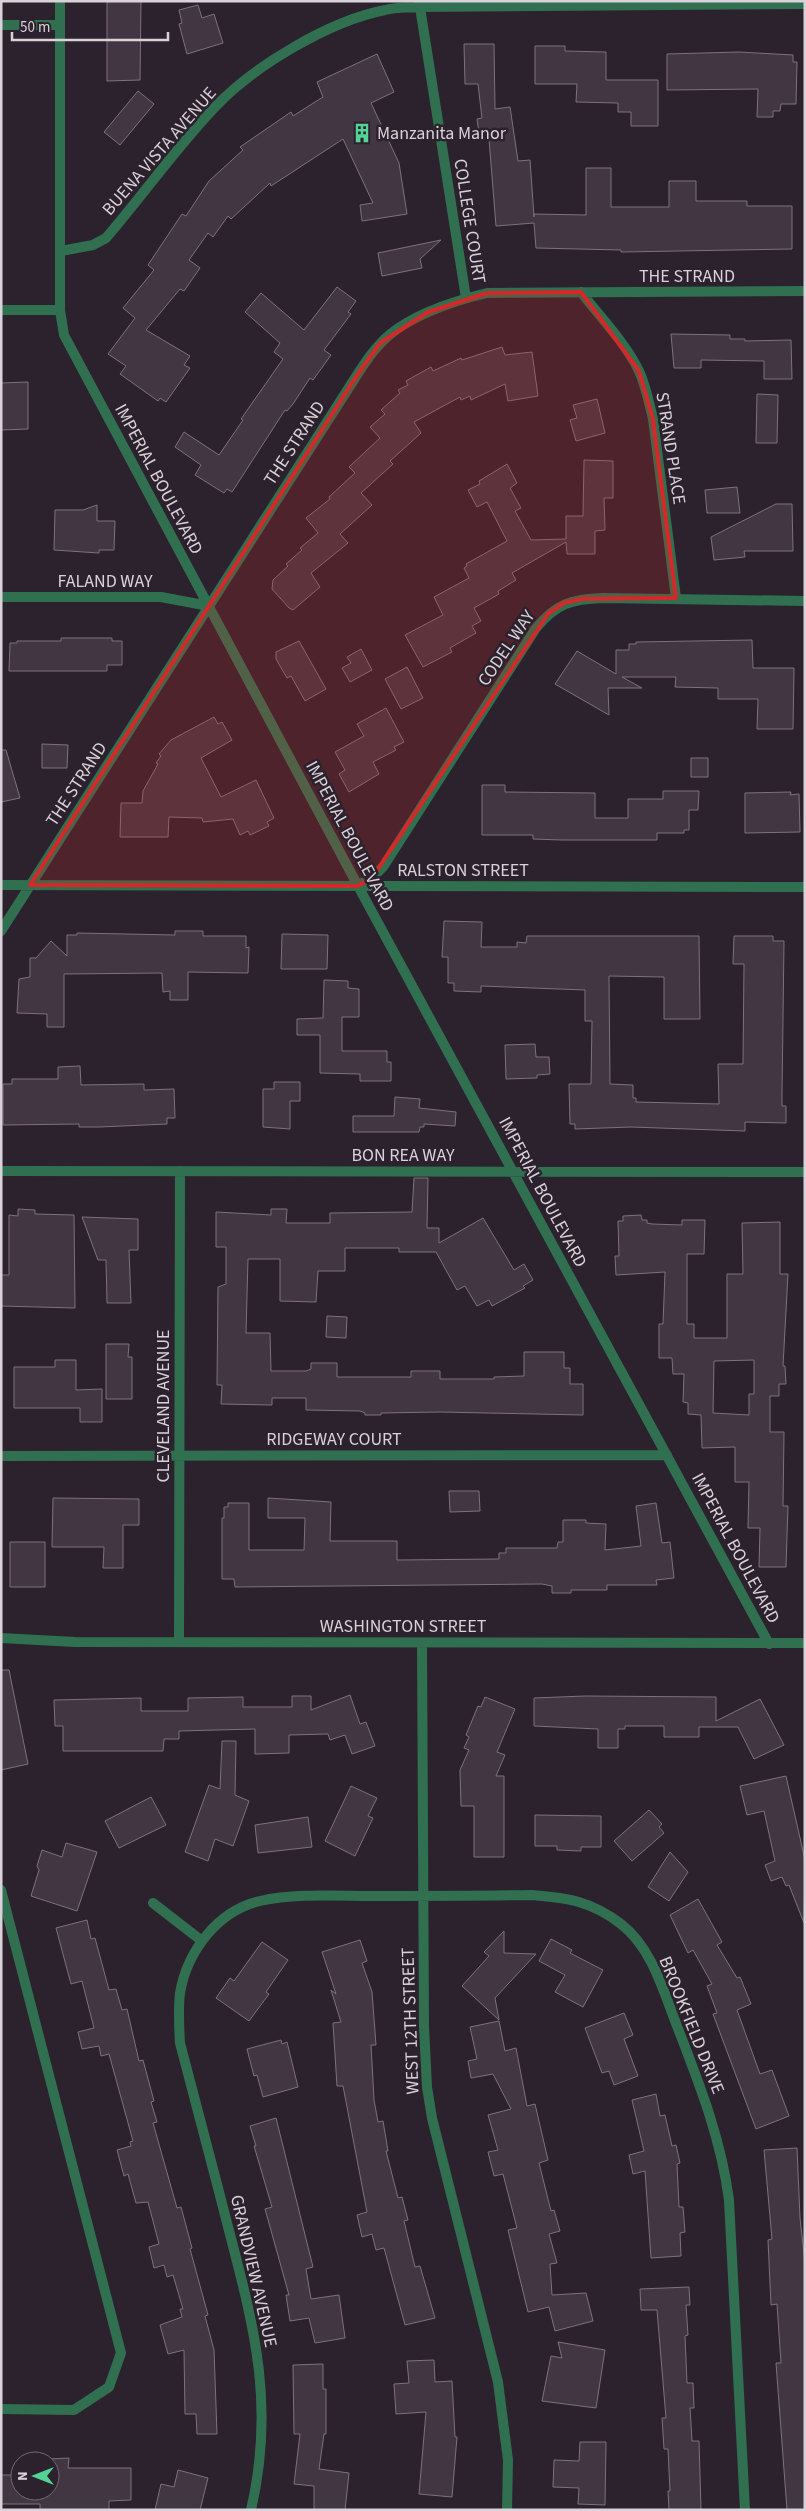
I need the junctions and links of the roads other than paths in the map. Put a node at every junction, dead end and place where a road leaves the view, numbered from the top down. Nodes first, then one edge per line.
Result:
1 (60, 1) edge
2 (419, 4) edge
3 (805, 4) edge
4 (1, 25) edge
5 (60, 25) junction
6 (60, 251) junction
7 (805, 291) edge
8 (581, 292) junction
9 (466, 298) junction
10 (1, 310) edge
11 (60, 310) junction
12 (1, 597) edge
13 (676, 598) junction
14 (805, 601) edge
15 (208, 606) junction
16 (1, 885) edge
17 (30, 885) junction
18 (358, 886) junction
19 (805, 887) edge
20 (1, 930) edge
21 (1, 1171) edge
22 (180, 1171) junction
23 (513, 1171) junction
24 (805, 1172) edge
25 (1, 1456) edge
26 (180, 1456) junction
27 (667, 1456) junction
28 (1, 1638) edge
29 (179, 1642) junction
30 (422, 1643) junction
31 (805, 1643) edge
32 (769, 1644) junction
33 (1, 1890) edge
34 (423, 1896) junction
35 (154, 1903) dead end
36 (202, 1941) junction
37 (180, 2043) joint
38 (1, 2409) edge
39 (251, 2510) edge
40 (506, 2510) edge
41 (745, 2510) edge

1 - 5 street, IMPERIAL BOULEVARD
2 - 3 street, BUENA VISTA AVENUE
2 - 6 street, BUENA VISTA AVENUE
2 - 9 street, COLLEGE COURT
4 - 5 street
5 - 6 street, IMPERIAL BOULEVARD
6 - 11 street, IMPERIAL BOULEVARD
7 - 8 street, THE STRAND
8 - 9 street, THE STRAND
8 - 13 street, STRAND PLACE
9 - 15 street, THE STRAND
10 - 11 street
11 - 15 street, IMPERIAL BOULEVARD
12 - 15 street, FALAND WAY
13 - 14 street, CODEL WAY
13 - 18 street, CODEL WAY
15 - 17 street, THE STRAND
15 - 18 street, IMPERIAL BOULEVARD
16 - 17 street, RALSTON STREET
17 - 18 street, RALSTON STREET
17 - 20 street, THE STRAND
18 - 19 street, RALSTON STREET
18 - 23 street, IMPERIAL BOULEVARD
21 - 22 street, BON REA WAY
22 - 23 street, BON REA WAY
22 - 26 street, CLEVELAND AVENUE
23 - 24 street, BON REA WAY
23 - 27 street, IMPERIAL BOULEVARD
25 - 26 street, RIDGEWAY COURT
26 - 27 street, RIDGEWAY COURT
26 - 29 street, CLEVELAND AVENUE
27 - 32 street, IMPERIAL BOULEVARD
28 - 29 street, WASHINGTON STREET
29 - 30 street, WASHINGTON STREET
30 - 32 street, WASHINGTON STREET
30 - 34 street, WEST 12TH STREET
31 - 32 street, WASHINGTON STREET
33 - 38 street
34 - 36 street, BROOKFIELD DRIVE
34 - 40 street, WEST 12TH STREET
34 - 41 street, BROOKFIELD DRIVE
35 - 36 street
36 - 37 street, BROOKFIELD DRIVE
37 - 39 street, GRANDVIEW AVENUE

